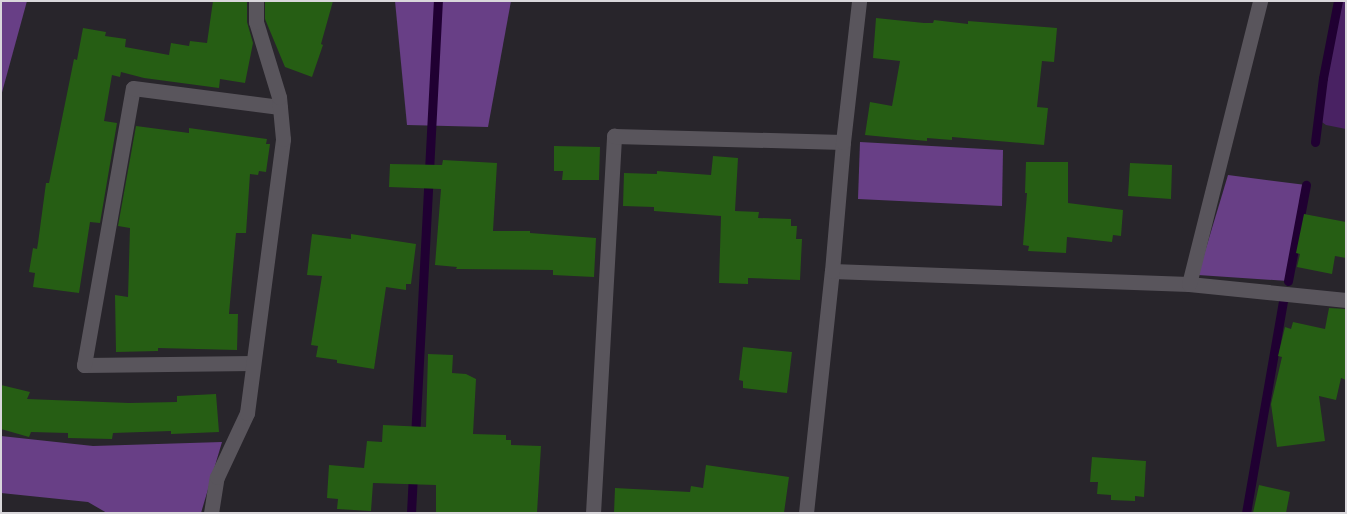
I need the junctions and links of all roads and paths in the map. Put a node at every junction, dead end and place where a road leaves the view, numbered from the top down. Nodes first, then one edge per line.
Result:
1 (256, 1) edge
2 (860, 1) edge
3 (1260, 1) edge
4 (280, 107) junction
5 (843, 142) junction
6 (832, 271) junction
7 (1189, 284) junction
8 (1346, 300) edge
9 (253, 363) junction
10 (211, 513) edge
11 (593, 513) edge
12 (806, 513) edge

1 - 4 street
2 - 5 street
3 - 7 street
4 - 9 street
4 - 9 street
5 - 6 street
5 - 11 street
6 - 7 street
6 - 12 street
7 - 8 street
9 - 10 street

